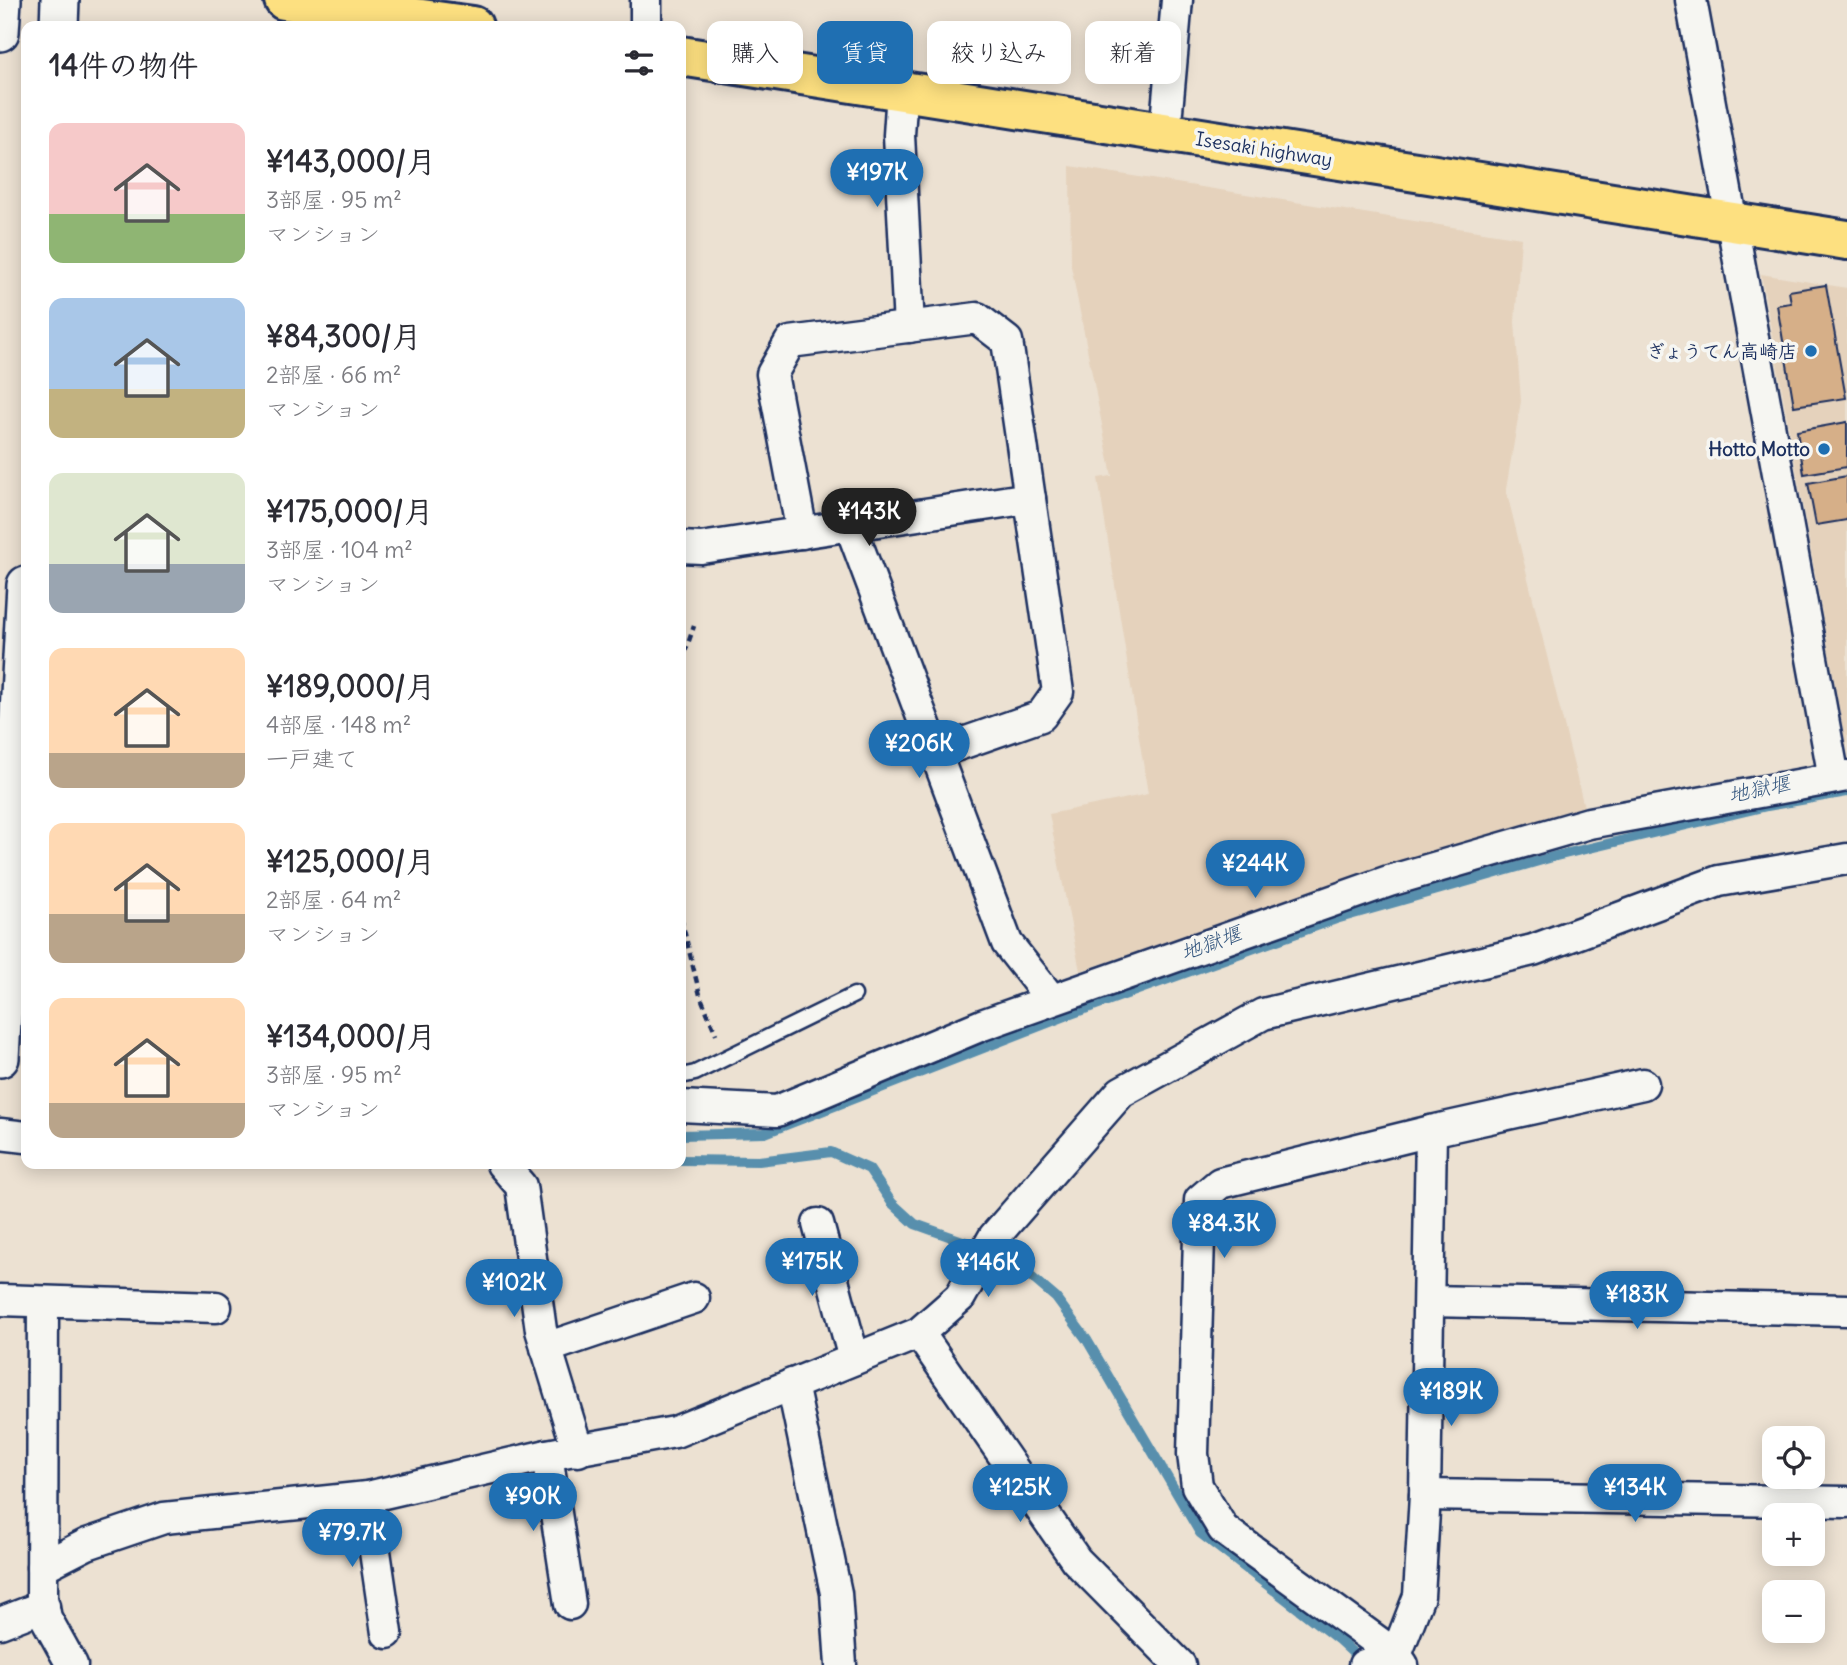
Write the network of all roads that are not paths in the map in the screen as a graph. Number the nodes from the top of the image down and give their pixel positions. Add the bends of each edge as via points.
1 (2, 0) edge
2 (60, 0) edge
3 (284, 0) edge
4 (646, 0) edge
5 (1177, 0) edge
6 (1691, 0) edge
7 (58, 21) edge
8 (437, 21) edge
9 (646, 21) edge
10 (0, 32) edge
11 (686, 57) edge
12 (902, 91) junction
13 (1165, 133) junction
14 (1731, 222) junction
15 (1847, 240) edge
16 (909, 327) junction
17 (1030, 498) junction
18 (849, 526) junction
19 (802, 533) junction
20 (686, 547) edge
21 (935, 752) junction
22 (21, 764) edge
23 (1840, 777) edge
24 (1847, 859) edge
25 (17, 907) edge
26 (854, 995) dead end
27 (1051, 999) junction
28 (0, 1058) edge
29 (686, 1075) edge
30 (1643, 1084) dead end
31 (686, 1106) edge
32 (1431, 1131) junction
33 (0, 1133) edge
34 (21, 1136) edge
35 (506, 1169) edge
36 (818, 1224) dead end
37 (694, 1298) dead end
38 (0, 1300) edge
39 (1429, 1301) junction
40 (43, 1302) junction
41 (216, 1307) dead end
42 (1847, 1310) edge
43 (919, 1333) junction
44 (546, 1348) junction
45 (854, 1359) junction
46 (792, 1384) junction
47 (578, 1451) junction
48 (547, 1455) junction
49 (1425, 1495) junction
50 (368, 1497) junction
51 (1847, 1502) edge
52 (42, 1567) junction
53 (570, 1604) dead end
54 (44, 1606) junction
55 (0, 1623) edge
56 (387, 1633) dead end
57 (1399, 1660) edge
58 (72, 1665) edge
59 (841, 1665) edge
60 (1180, 1665) edge
61 (1364, 1665) edge

1 - 10 street
2 - 7 street
3 - 8 main road
4 - 9 street
5 - 13 street
6 - 14 street
11 - 12 main road, Isesaki highway
12 - 13 main road, Isesaki highway
12 - 16 street via 899,135
13 - 14 main road, Isesaki highway
14 - 15 main road, Isesaki highway
14 - 23 street
16 - 17 street via 977,318 1007,341
16 - 19 street via 790,342 772,374
17 - 18 street
17 - 21 street via 1058,692 1041,716
18 - 19 street
18 - 21 street
19 - 20 street
21 - 27 street via 1007,943
22 - 25 street
23 - 27 street via 1589,823 1389,881
24 - 43 street via 1719,881 1533,950 1263,1014 1121,1092 994,1237 960,1297
25 - 28 street
26 - 29 lane
27 - 31 street via 777,1111
30 - 32 street
32 - 39 street
32 - 57 street via 1220,1183 1200,1200 1193,1454 1198,1486 1223,1529
33 - 34 street
35 - 44 street via 521,1186
36 - 45 street
37 - 44 street
38 - 40 street
39 - 42 street
39 - 49 street
40 - 41 street
40 - 52 street
43 - 45 street
43 - 60 street via 1076,1560
44 - 47 street
45 - 46 street
46 - 47 street via 674,1432
46 - 59 street via 836,1593
47 - 48 street
48 - 50 street
48 - 53 street
49 - 51 street
49 - 57 street via 1419,1596
50 - 52 street via 164,1518 87,1544
50 - 56 street
52 - 54 street
54 - 55 street
54 - 58 street
57 - 61 street

